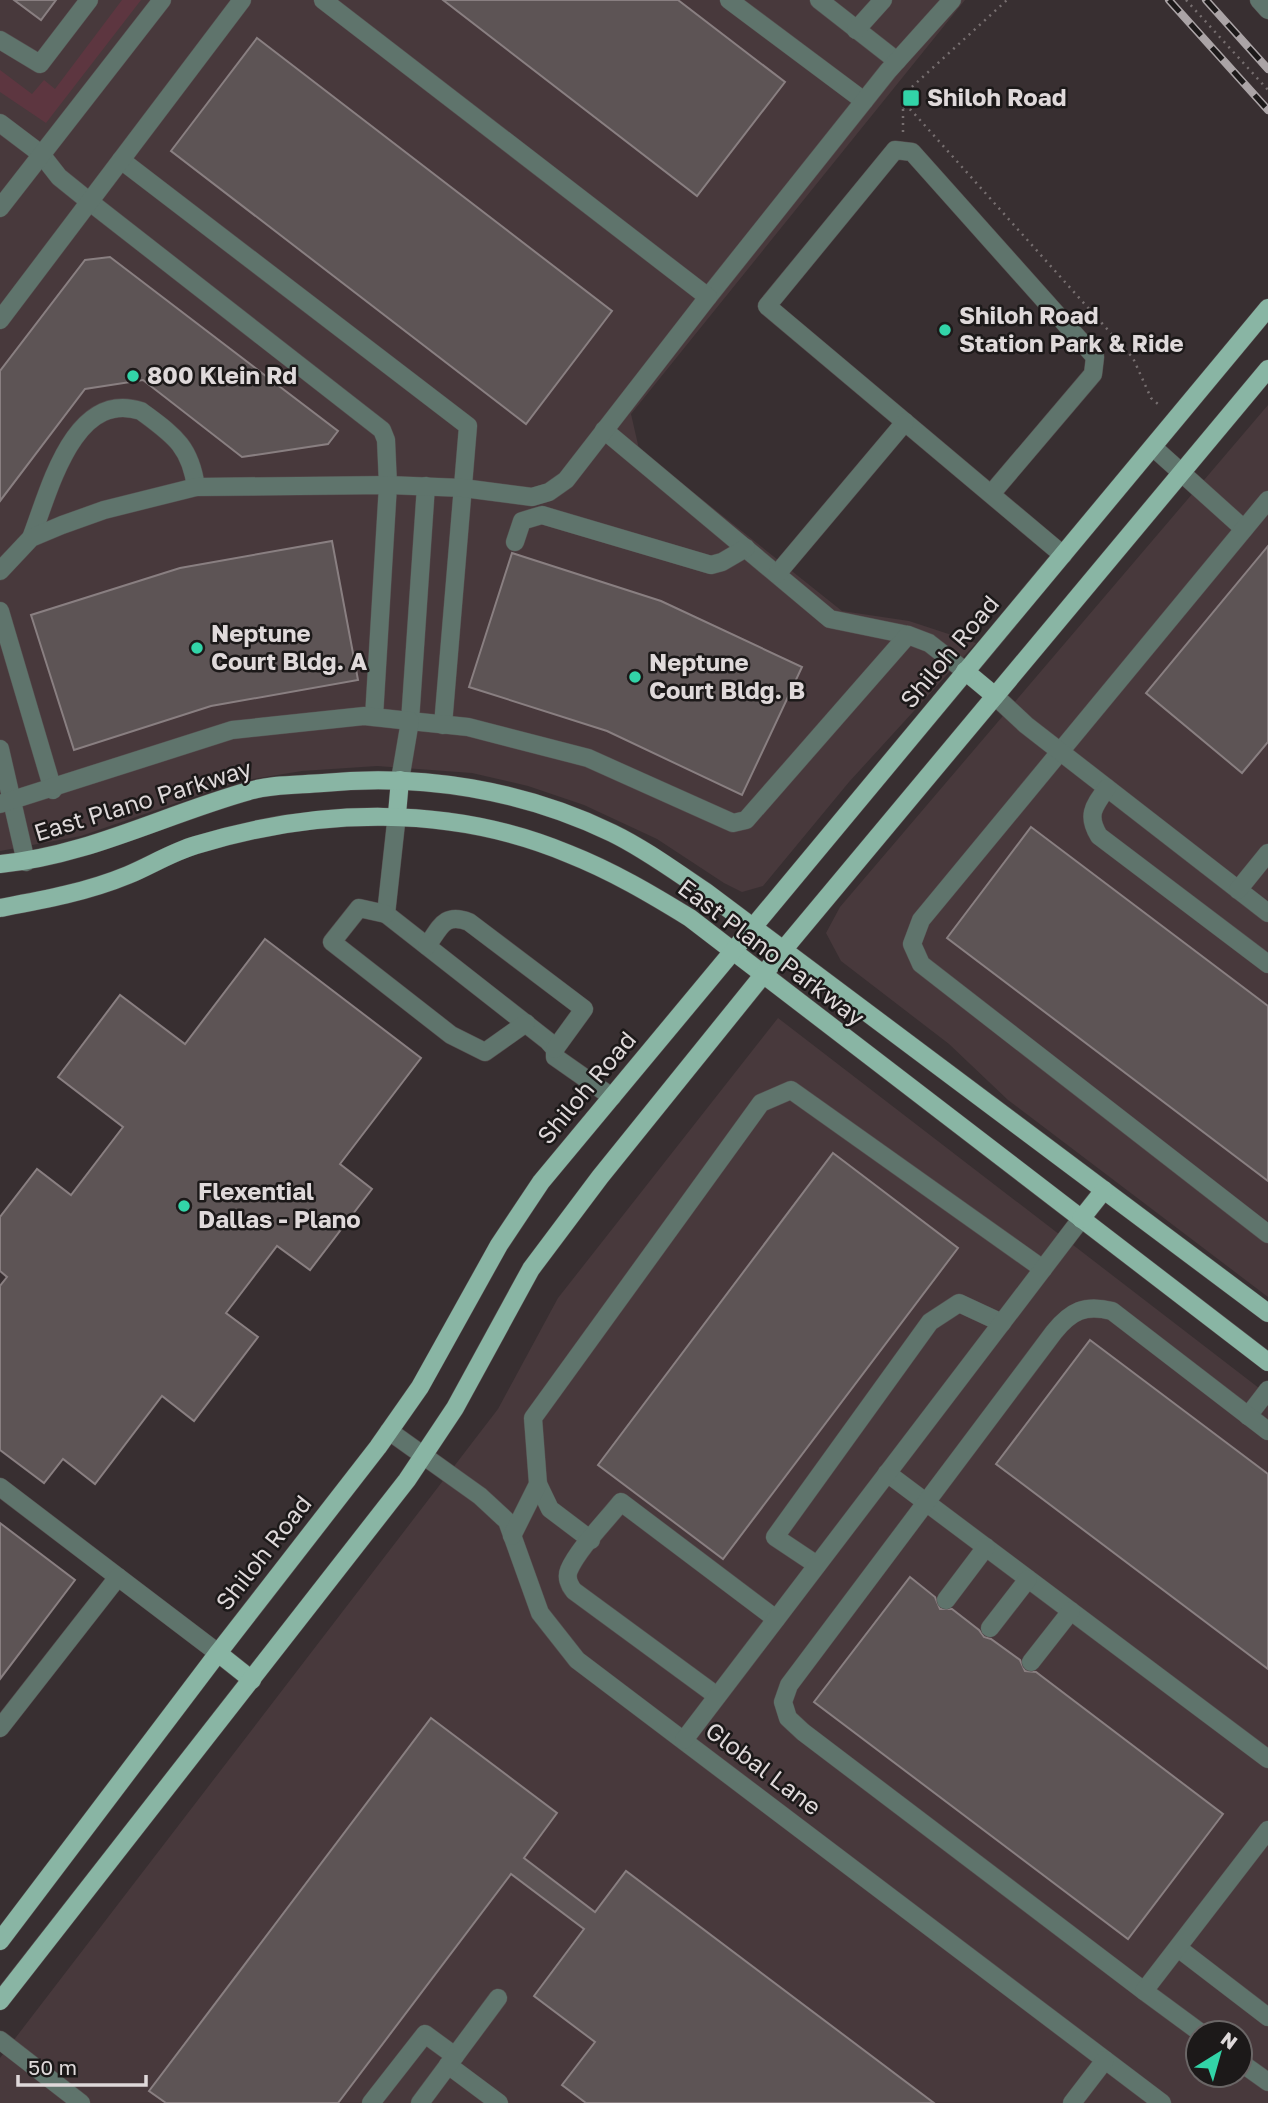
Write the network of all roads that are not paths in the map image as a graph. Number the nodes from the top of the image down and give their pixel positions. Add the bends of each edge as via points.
1 (89, 0) edge
2 (162, 0) edge
3 (242, 0) edge
4 (323, 0) edge
5 (729, 0) edge
6 (819, 0) edge
7 (883, 0) edge
8 (952, 0) edge
9 (1259, 0) edge
10 (1268, 10) edge
11 (856, 30) junction
12 (0, 40) edge
13 (897, 61) junction
14 (864, 102) junction
15 (0, 123) edge
16 (41, 154) junction
17 (121, 160) junction
18 (90, 202) junction
19 (0, 208) edge
20 (708, 297) junction
21 (1268, 308) edge
22 (0, 320) edge
23 (1268, 369) edge
24 (905, 422) junction
25 (604, 430) junction
26 (1154, 447) junction
27 (1182, 470) junction
28 (388, 485) junction
29 (426, 486) junction
30 (196, 487) junction
31 (463, 488) junction
32 (991, 494) junction
33 (1268, 500) edge
34 (1244, 529) junction
35 (32, 538) junction
36 (515, 542) dead end
37 (746, 548) junction
38 (1063, 555) junction
39 (0, 571) edge
40 (777, 574) junction
41 (0, 611) edge
42 (908, 635) junction
43 (965, 671) junction
44 (995, 696) junction
45 (374, 717) junction
46 (410, 721) junction
47 (443, 725) junction
48 (0, 749) edge
49 (1060, 751) junction
50 (400, 780) junction
51 (1107, 788) junction
52 (53, 790) junction
53 (7, 803) edge
54 (397, 814) junction
55 (1268, 853) edge
56 (26, 862) junction
57 (0, 864) edge
58 (1238, 890) junction
59 (0, 908) edge
60 (1268, 913) edge
61 (386, 914) junction
62 (755, 928) junction
63 (426, 946) junction
64 (784, 949) junction
65 (733, 952) junction
66 (1268, 964) edge
67 (763, 975) junction
68 (526, 1023) junction
69 (555, 1049) junction
70 (612, 1097) junction
71 (1104, 1190) junction
72 (1081, 1219) junction
73 (1268, 1234) edge
74 (1043, 1269) junction
75 (1268, 1313) edge
76 (1002, 1323) junction
77 (1268, 1363) edge
78 (1268, 1390) edge
79 (1248, 1416) junction
80 (389, 1431) junction
81 (1268, 1431) edge
82 (424, 1454) junction
83 (887, 1473) junction
84 (537, 1484) junction
85 (0, 1487) edge
86 (927, 1504) junction
87 (512, 1536) junction
88 (591, 1540) junction
89 (986, 1547) junction
90 (817, 1565) junction
91 (118, 1577) junction
92 (1028, 1579) junction
93 (946, 1600) dead end
94 (1071, 1611) junction
95 (776, 1619) junction
96 (990, 1628) dead end
97 (218, 1653) junction
98 (1031, 1662) dead end
99 (252, 1680) junction
100 (717, 1696) junction
101 (0, 1728) edge
102 (684, 1740) junction
103 (1268, 1759) edge
104 (1268, 1830) edge
105 (0, 1941) edge
106 (1178, 1948) junction
107 (1144, 1991) junction
108 (498, 1998) dead end
109 (0, 2001) edge
110 (1268, 2017) edge
111 (1184, 2020) edge
112 (0, 2040) edge
113 (1105, 2060) junction
114 (451, 2061) junction
115 (81, 2103) edge
116 (371, 2103) edge
117 (420, 2103) edge
118 (499, 2103) edge
119 (1072, 2103) edge
120 (1162, 2103) edge

1 - 12 street via 40,64
2 - 16 street
3 - 17 street
4 - 20 street
5 - 14 street
6 - 11 street
7 - 11 street
8 - 13 street
9 - 10 street
11 - 13 street
13 - 14 street
14 - 20 street
15 - 16 street
16 - 18 street
16 - 19 street
17 - 18 street
17 - 31 street via 468,426
18 - 22 street
18 - 28 street via 375,423 386,440
20 - 25 street
21 - 26 main road, Shiloh Road
23 - 27 main road
24 - 32 street
24 - 32 street via 767,306 895,150 912,152 1094,357 1093,374
24 - 40 street
25 - 31 street via 566,480 549,492 517,497
25 - 37 street
26 - 27 street
26 - 38 main road, Shiloh Road
27 - 34 street
27 - 44 main road
28 - 29 street
28 - 30 street
28 - 45 street
29 - 31 street
29 - 46 street
30 - 35 street via 104,510
30 - 35 street via 186,449 152,418 133,408 99,413 66,450
31 - 47 street
32 - 38 street
33 - 34 street
34 - 49 street
35 - 39 street
36 - 37 street via 523,521 542,515 710,565
37 - 40 street
38 - 43 main road, Shiloh Road
40 - 42 street via 830,619
41 - 52 street
42 - 43 street via 929,643
42 - 47 street via 746,820 733,823 588,758
43 - 44 main road
43 - 62 main road, Shiloh Road
44 - 49 street
44 - 64 main road
45 - 46 street
45 - 52 street via 232,730
46 - 47 street
46 - 50 street
48 - 53 street
49 - 51 street
49 - 73 street via 921,920 912,944 921,964
50 - 54 main road
50 - 56 main road, East Plano Parkway via 253,789 99,843
50 - 62 main road, East Plano Parkway via 482,788 587,821 640,848
51 - 58 street
51 - 66 street via 1091,809 1099,836
52 - 53 street
53 - 56 street
54 - 59 main road, East Plano Parkway via 263,828 193,845 126,876 55,898
54 - 61 street
54 - 65 main road, East Plano Parkway via 485,827 567,853 629,881 690,918
55 - 58 street
56 - 57 main road, East Plano Parkway
58 - 60 street
61 - 63 street
61 - 68 street via 359,908 332,943 452,1035 485,1052
62 - 64 main road, East Plano Parkway
62 - 65 main road, Shiloh Road
63 - 68 street
63 - 69 street via 446,920 456,917 469,922 584,1009
64 - 67 main road
64 - 71 main road, East Plano Parkway
65 - 67 main road, East Plano Parkway
65 - 70 main road, Shiloh Road
67 - 72 main road, East Plano Parkway
67 - 82 main road via 531,1269 455,1408
68 - 69 street
69 - 70 street via 555,1057
70 - 80 main road, Shiloh Road via 541,1182 499,1245 420,1387
71 - 72 main road
71 - 75 main road, East Plano Parkway
72 - 74 street
72 - 77 main road, East Plano Parkway
74 - 76 street
74 - 84 street via 791,1090 761,1102 533,1418
76 - 83 street
76 - 90 street via 958,1303 930,1322 775,1537
78 - 79 street
79 - 81 street
79 - 86 street via 1112,1311 1095,1306 1080,1309 1054,1332
80 - 82 street, Global Lane
80 - 97 main road, Shiloh Road
82 - 87 street, Global Lane via 507,1521
82 - 99 main road
83 - 86 street
83 - 90 street
84 - 87 street
84 - 88 street via 550,1509
85 - 91 street
86 - 89 street
86 - 107 street via 789,1685 783,1702 788,1718
87 - 102 street, Global Lane via 540,1613 577,1660
88 - 95 street via 621,1502
88 - 100 street via 569,1569 574,1591
89 - 92 street
89 - 93 street
90 - 95 street
91 - 97 street
91 - 101 street
92 - 94 street
92 - 96 street
94 - 98 street
94 - 103 street
95 - 100 street
97 - 99 main road
97 - 105 main road, Shiloh Road
99 - 109 main road
100 - 102 street
102 - 113 street, Global Lane
104 - 106 street
106 - 107 street
106 - 110 street
107 - 111 street
108 - 114 street
112 - 115 street
113 - 119 street
113 - 120 street, Global Lane
114 - 116 street via 425,2034
114 - 117 street
114 - 118 street

